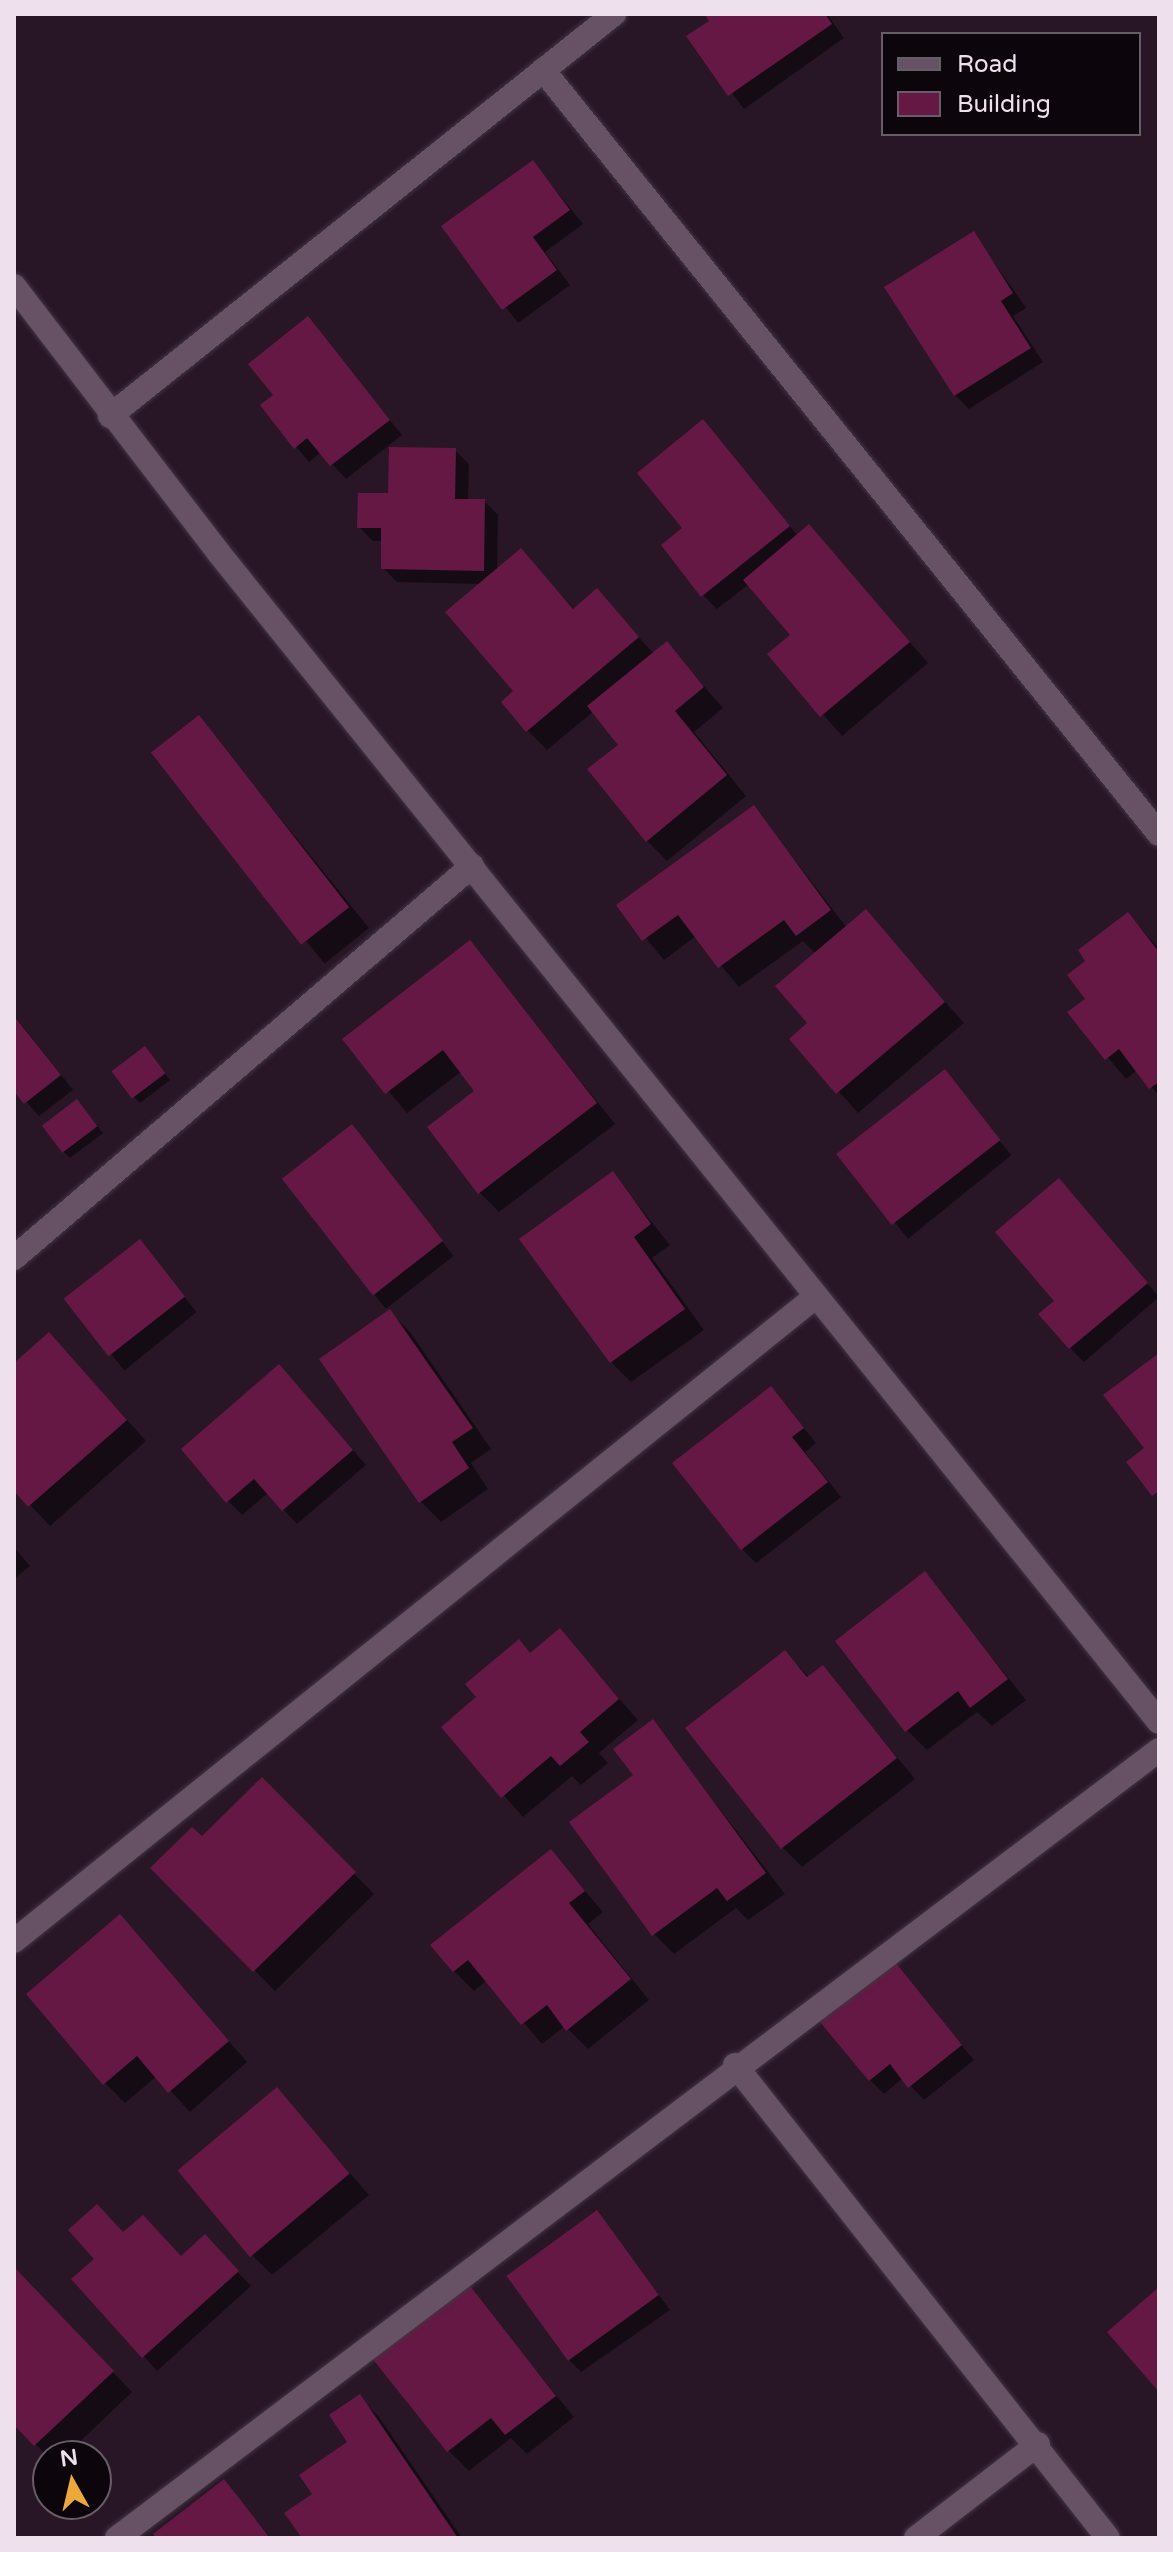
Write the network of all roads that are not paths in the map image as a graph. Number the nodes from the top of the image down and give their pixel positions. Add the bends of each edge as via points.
1 (614, 14) edge
2 (543, 70) junction
3 (14, 286) edge
4 (110, 416) junction
5 (1159, 834) edge
6 (472, 866) junction
7 (14, 1258) edge
8 (814, 1298) junction
9 (1159, 1722) edge
10 (1159, 1750) edge
11 (14, 1941) edge
12 (735, 2065) junction
13 (1038, 2444) junction
14 (117, 2538) edge
15 (916, 2538) edge
16 (1108, 2538) edge

1 - 2 street
2 - 4 street
2 - 5 street
3 - 4 street
4 - 6 street
6 - 7 street
6 - 8 street
8 - 9 street
8 - 11 street
10 - 12 street
12 - 13 street
12 - 14 street
13 - 15 street
13 - 16 street

